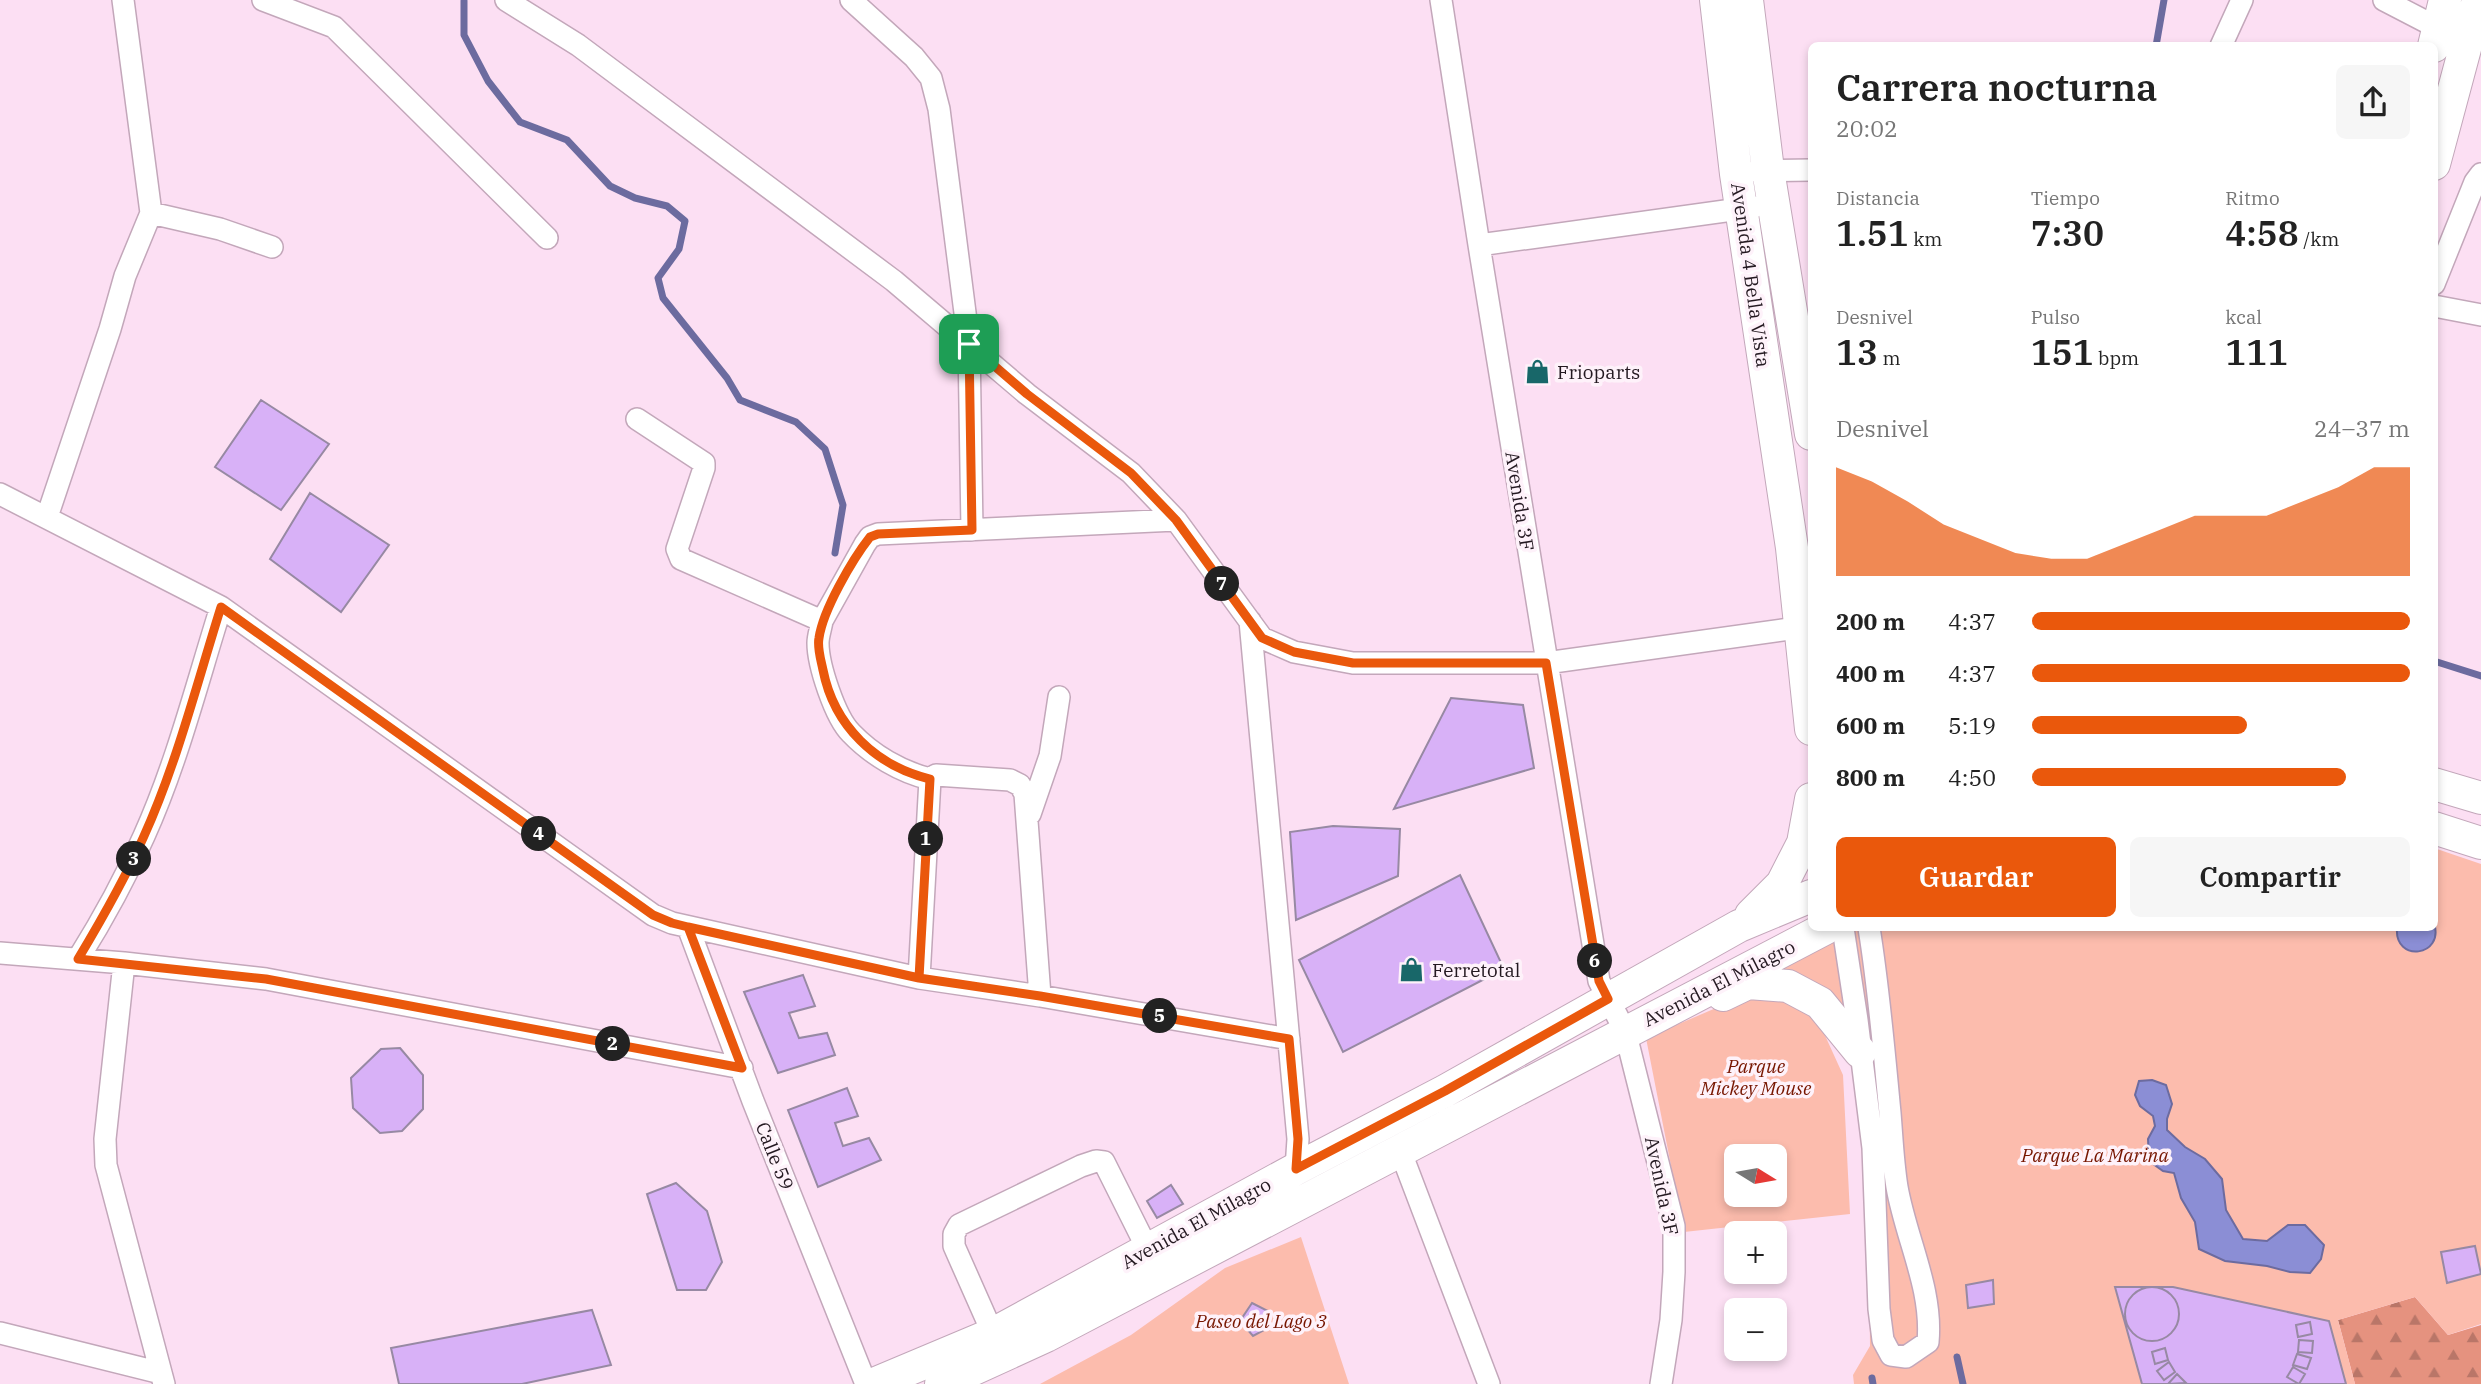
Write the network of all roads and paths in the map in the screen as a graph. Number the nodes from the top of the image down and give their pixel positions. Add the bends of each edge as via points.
1 (123, 0) edge
2 (264, 0) edge
3 (506, 0) edge
4 (851, 0) edge
5 (1441, 0) edge
6 (1716, 0) edge
7 (1747, 0) edge
8 (2242, 0) edge
9 (2384, 0) edge
10 (2477, 0) edge
11 (2439, 24) edge
12 (2223, 42) edge
13 (2474, 47) edge
14 (2438, 152) edge
15 (1768, 170) junction
16 (1808, 170) edge
17 (1736, 174) junction
18 (2481, 174) edge
19 (1774, 205) junction
20 (1741, 208) junction
21 (150, 213) junction
22 (547, 237) dead end
23 (1479, 245) junction
24 (272, 247) dead end
25 (2438, 274) edge
26 (2438, 307) edge
27 (2481, 315) edge
28 (969, 344) junction
29 (1808, 415) edge
30 (637, 419) dead end
31 (0, 494) edge
32 (47, 517) junction
33 (1176, 520) junction
34 (972, 530) junction
35 (1802, 558) edge
36 (221, 607) junction
37 (822, 621) junction
38 (1250, 621) junction
39 (1806, 626) edge
40 (1546, 663) junction
41 (1808, 667) edge
42 (1059, 697) dead end
43 (930, 779) junction
44 (2438, 785) edge
45 (2481, 798) edge
46 (1808, 816) edge
47 (1028, 823) junction
48 (2438, 829) edge
49 (2481, 843) edge
50 (1808, 897) edge
51 (1739, 926) junction
52 (688, 927) junction
53 (1820, 931) edge
54 (1843, 931) edge
55 (1869, 931) edge
56 (0, 953) edge
57 (78, 959) junction
58 (124, 963) junction
59 (919, 978) junction
60 (1040, 996) junction
61 (1608, 999) junction
62 (1662, 1012) junction
63 (1626, 1031) junction
64 (1289, 1039) junction
65 (1860, 1052) junction
66 (742, 1068) junction
67 (1400, 1150) junction
68 (1296, 1169) junction
69 (1148, 1250) junction
70 (0, 1333) edge
71 (993, 1334) junction
72 (162, 1379) edge
73 (866, 1384) edge
74 (874, 1384) edge
75 (941, 1384) edge
76 (1489, 1384) edge
77 (1661, 1384) edge

1 - 21 street
2 - 22 street via 334,27
3 - 28 street via 578,45 894,281
4 - 28 street via 931,78 939,109
5 - 23 street, Avenida 3F
6 - 17 main road, Avenida 4 Bella Vista
7 - 15 main road, Avenida 4 Bella Vista
8 - 12 street
9 - 11 street
10 - 13 main road
13 - 14 main road
15 - 16 street
15 - 17 street
15 - 19 main road, Avenida 4 Bella Vista
17 - 20 main road, Avenida 4 Bella Vista
18 - 25 street
19 - 20 street
19 - 29 main road, Avenida 4 Bella Vista
20 - 23 street
20 - 35 main road, Avenida 4 Bella Vista
21 - 24 street
21 - 32 street
23 - 40 street, Avenida 3F
26 - 27 street
28 - 33 street via 1131,473
28 - 34 street
30 - 37 street via 704,463 677,549 681,559
31 - 32 street
32 - 36 street
33 - 34 street
33 - 38 street
34 - 37 street via 870,537
35 - 39 main road, Avenida 4 Bella Vista
36 - 52 street via 653,915
36 - 57 street via 145,834 116,897
37 - 43 street via 818,642 826,687 849,732 887,762
38 - 40 street via 1262,638 1294,652 1353,663
38 - 64 street
39 - 40 street
39 - 41 main road, Avenida 4 Bella Vista
40 - 61 street, Avenida 3F via 1599,981
42 - 47 street via 1050,756
43 - 47 street via 936,775 1010,780 1025,794
43 - 59 street
44 - 45 main road
46 - 51 main road via 1803,843 1782,884
47 - 60 street
48 - 49 main road
50 - 51 main road, Avenida El Milagro
51 - 61 main road, Avenida El Milagro
52 - 59 street
52 - 66 street, Calle 59
53 - 62 main road, Avenida El Milagro
54 - 65 street
55 - 65 street via 1897,1185 1925,1285 1930,1325 1928,1342 1906,1357 1891,1355 1883,1340 1878,1309 1873,1148
56 - 57 street
57 - 58 street
58 - 66 street via 266,979
58 - 72 street via 106,1165
59 - 60 street
60 - 64 street
61 - 63 street, Avenida 3F
61 - 68 main road, Avenida El Milagro
62 - 63 main road, Avenida El Milagro
62 - 65 main road via 1683,1013 1748,983 1788,986 1820,1003
63 - 67 main road, Avenida El Milagro
63 - 77 street, Avenida 3F via 1674,1226 1671,1320
64 - 68 street via 1298,1139
66 - 73 street, Calle 59
67 - 75 main road, Avenida El Milagro via 1046,1336
67 - 76 street
68 - 69 main road, Avenida El Milagro
69 - 71 main road, Avenida El Milagro
69 - 71 street via 1104,1163 1096,1161 959,1225 954,1246
70 - 72 street
71 - 74 main road, Avenida El Milagro

